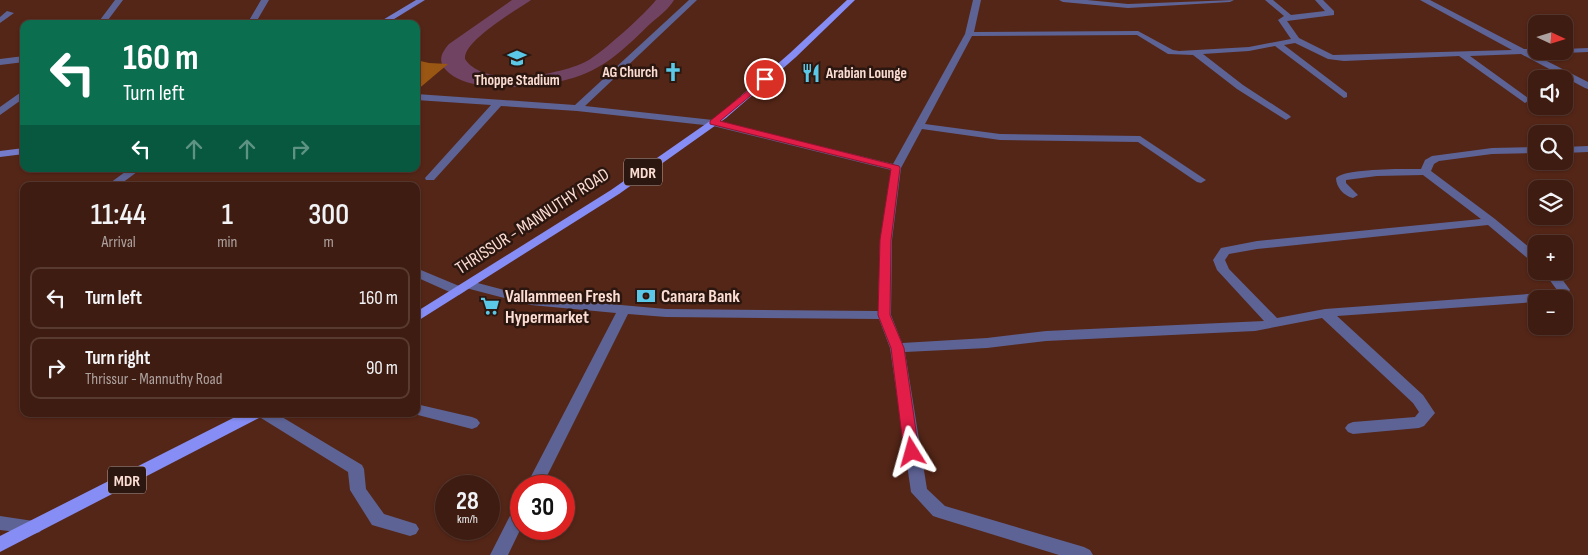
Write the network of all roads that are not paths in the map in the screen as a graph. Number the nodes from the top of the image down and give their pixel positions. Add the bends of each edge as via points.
1 (119, 0) edge
2 (265, 0) edge
3 (422, 0) edge
4 (693, 0) edge
5 (851, 0) edge
6 (977, 0) edge
7 (1063, 0) edge
8 (1230, 0) edge
9 (1269, 0) edge
10 (1319, 0) edge
11 (1424, 0) edge
12 (1157, 2) edge
13 (10, 13) dead end
14 (1289, 17) junction
15 (104, 20) edge
16 (253, 20) edge
17 (387, 20) edge
18 (0, 21) edge
19 (969, 34) junction
20 (1296, 40) junction
21 (1276, 44) junction
22 (1588, 50) edge
23 (1573, 51) edge
24 (1195, 52) junction
25 (1523, 52) junction
26 (1528, 52) edge
27 (1460, 54) junction
28 (20, 60) edge
29 (0, 62) edge
30 (1588, 86) edge
31 (1344, 95) dead end
32 (20, 96) edge
33 (420, 97) edge
34 (1526, 100) dead end
35 (498, 103) junction
36 (577, 108) junction
37 (0, 112) edge
38 (1286, 117) dead end
39 (713, 122) junction
40 (920, 126) junction
41 (1588, 149) edge
42 (1528, 150) edge
43 (1573, 150) edge
44 (20, 152) edge
45 (0, 154) edge
46 (896, 168) junction
47 (132, 172) edge
48 (1425, 172) junction
49 (430, 178) dead end
50 (1201, 180) dead end
51 (117, 182) edge
52 (1353, 195) dead end
53 (1490, 221) junction
54 (1528, 252) edge
55 (420, 273) edge
56 (1556, 280) edge
57 (465, 288) junction
58 (624, 309) junction
59 (1325, 313) junction
60 (884, 315) junction
61 (420, 316) edge
62 (1274, 324) junction
63 (897, 348) junction
64 (420, 410) edge
65 (248, 417) edge
66 (271, 417) edge
67 (472, 423) dead end
68 (1353, 428) dead end
69 (540, 475) edge
70 (0, 523) edge
71 (34, 527) junction
72 (410, 530) dead end
73 (510, 533) edge
74 (0, 544) edge
75 (499, 555) edge
76 (1084, 555) edge

1 - 15 street
2 - 16 street
3 - 17 main road
4 - 36 street
5 - 39 main road, THRISSUR - MANNUTHY ROAD / MDR via 793,55
6 - 19 street
7 - 12 street via 1119,5
8 - 12 street
9 - 14 street
10 - 14 street via 1331,13
11 - 25 street
13 - 18 street
14 - 20 street via 1282,20
19 - 24 street via 1138,33 1171,52
19 - 40 street
20 - 21 street
20 - 27 street via 1331,57
21 - 24 street
21 - 31 street
22 - 23 street
24 - 38 street
25 - 26 street
25 - 27 street
25 - 30 street
27 - 34 street
28 - 29 street
32 - 37 street
33 - 35 street
35 - 36 street
35 - 49 street
36 - 39 street
39 - 46 street
39 - 57 main road, THRISSUR - MANNUTHY ROAD / MDR via 615,192
40 - 46 street
40 - 50 street via 1000,138 1140,139
41 - 43 street
42 - 48 street via 1436,158 1429,162
44 - 45 main road
46 - 60 street via 886,240
47 - 51 street
48 - 52 street via 1341,178 1341,184
48 - 53 street
53 - 54 street
53 - 62 street via 1225,250 1219,260 1223,270
55 - 57 street
56 - 59 street via 1564,290 1559,296
57 - 58 street via 531,301
57 - 61 main road, THRISSUR - MANNUTHY ROAD / MDR
58 - 60 street
58 - 69 street
59 - 62 street
59 - 68 street via 1418,399 1426,413 1419,422
60 - 63 street
62 - 63 street via 1046,336
63 - 76 street via 919,492 939,510
64 - 67 street
65 - 71 main road, MDR
66 - 72 street via 356,469 358,490 378,520
70 - 71 street
71 - 74 main road, MDR
73 - 75 street

